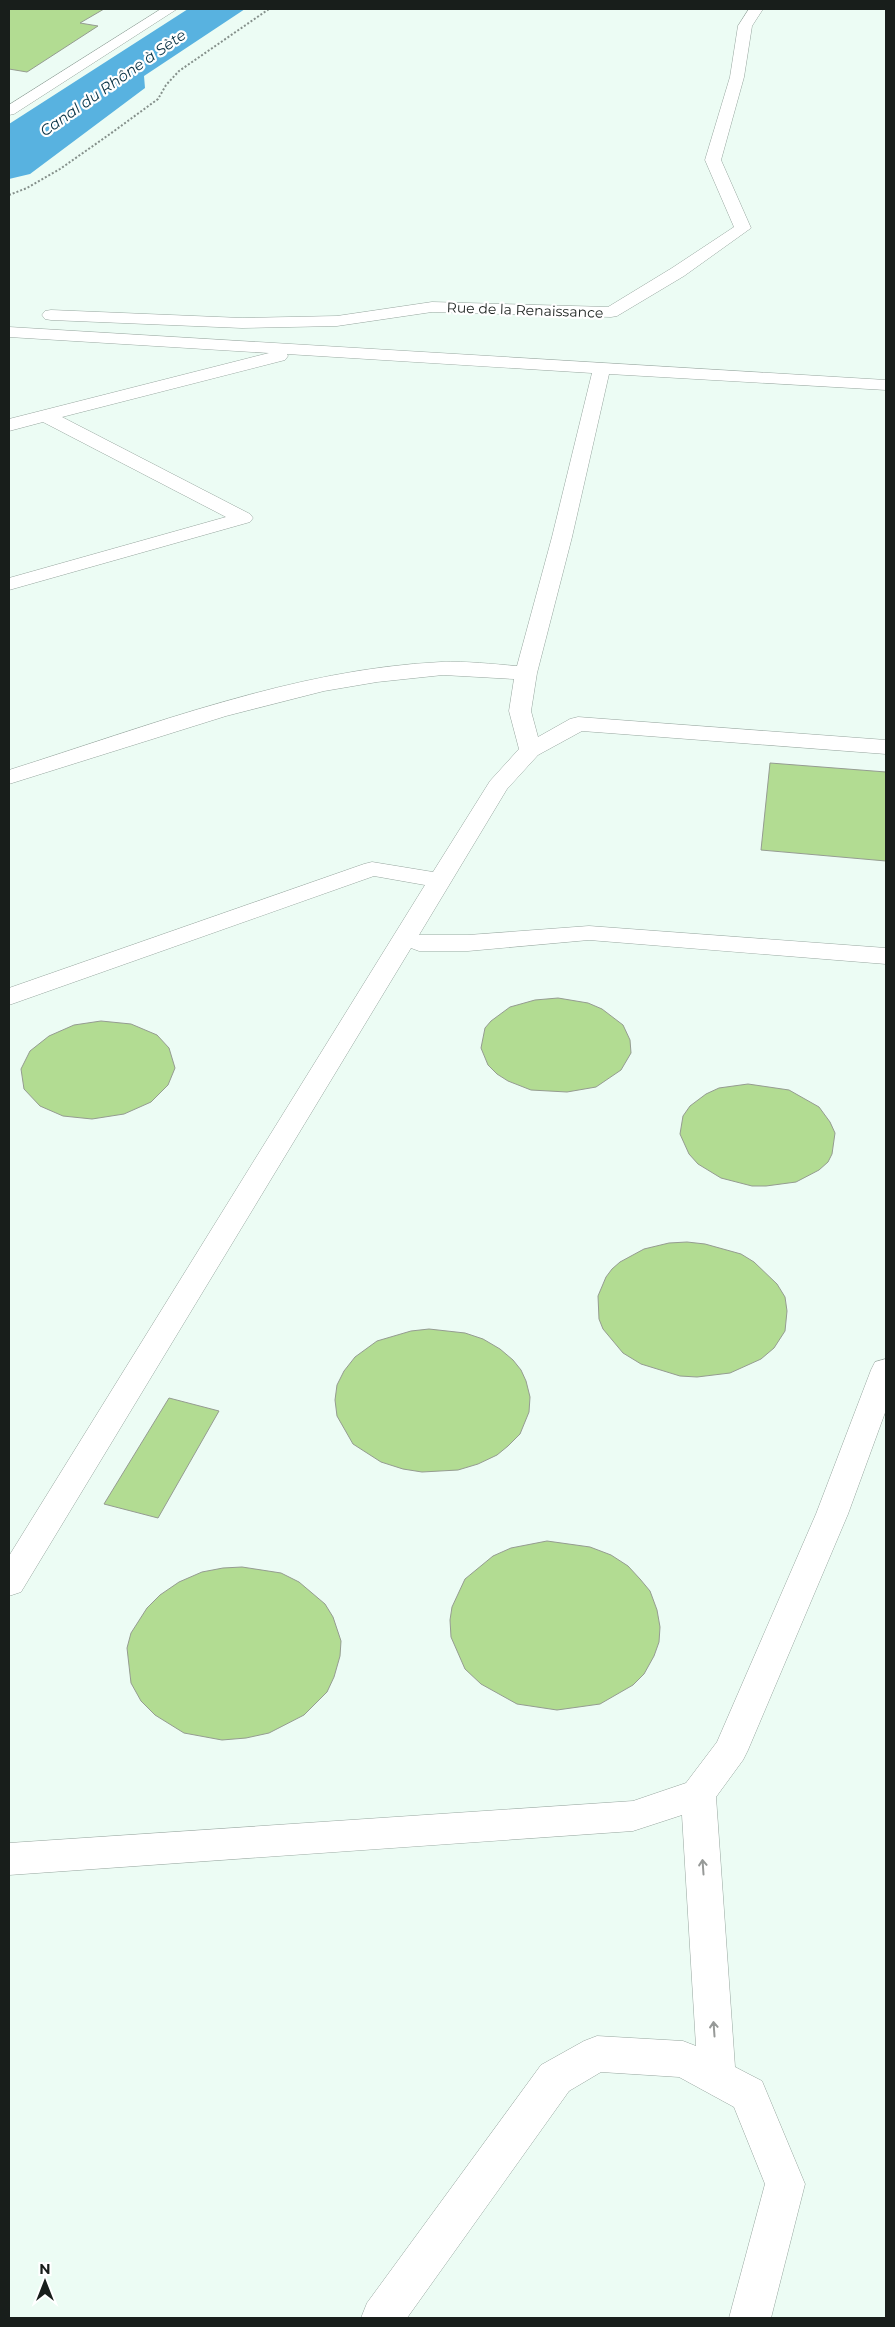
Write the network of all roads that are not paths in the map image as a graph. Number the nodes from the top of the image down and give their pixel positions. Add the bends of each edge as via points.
1 (156, 9) edge
2 (170, 9) edge
3 (756, 9) edge
4 (11, 105) edge
5 (51, 315) dead end
6 (9, 332) edge
7 (304, 349) junction
8 (602, 367) junction
9 (886, 385) edge
10 (45, 416) junction
11 (9, 424) edge
12 (9, 584) edge
13 (526, 673) junction
14 (886, 748) edge
15 (530, 750) junction
16 (9, 777) edge
17 (441, 880) junction
18 (406, 940) junction
19 (886, 956) edge
20 (9, 997) edge
21 (886, 1370) edge
22 (9, 1583) edge
23 (698, 1794) junction
24 (9, 1859) edge
25 (717, 2078) junction
26 (382, 2318) edge
27 (750, 2318) edge

1 - 4 street
2 - 4 street
3 - 5 street, Rue de la Renaissance via 744,26 737,77 713,160 743,228 611,312 432,307 337,321 242,324
6 - 7 street
7 - 8 street
7 - 10 street
8 - 9 street
8 - 13 street
10 - 11 street
10 - 12 street via 243,518
13 - 15 street via 520,711
13 - 16 street via 433,668 327,682
14 - 15 street via 578,724
15 - 17 street via 498,786
17 - 18 street
17 - 20 street via 372,869
18 - 19 street via 468,943 589,933
18 - 22 street
21 - 23 street via 832,1514 731,1750
23 - 24 street via 633,1816
25 -> 23 street
25 - 26 street via 683,2059 597,2054 555,2078
25 - 27 street via 748,2094 785,2184

